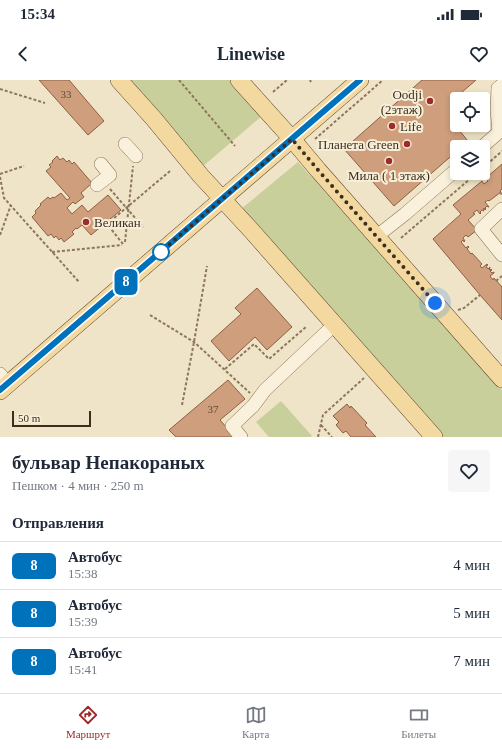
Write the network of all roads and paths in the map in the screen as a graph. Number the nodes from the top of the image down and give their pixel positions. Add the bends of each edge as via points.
1 (119, 80) edge
2 (179, 80) edge
3 (239, 80) edge
4 (287, 80) edge
5 (360, 80) edge
6 (383, 80) edge
7 (502, 85) edge
8 (0, 90) edge
9 (272, 92) dead end
10 (45, 102) dead end
11 (292, 139) junction
12 (315, 139) dead end
13 (490, 140) edge
14 (125, 144) dead end
15 (235, 146) dead end
16 (502, 151) edge
17 (136, 156) joint
18 (490, 162) edge
19 (101, 164) dead end
20 (24, 166) dead end
21 (170, 171) dead end
22 (0, 174) edge
23 (450, 175) edge
24 (0, 177) edge
25 (469, 180) edge
26 (100, 183) joint
27 (221, 199) junction
28 (11, 205) junction
29 (128, 207) junction
30 (502, 209) edge
31 (143, 227) dead end
32 (0, 235) edge
33 (377, 236) junction
34 (401, 238) dead end
35 (123, 244) junction
36 (52, 252) junction
37 (502, 255) edge
38 (207, 266) dead end
39 (502, 276) edge
40 (496, 281) dead end
41 (79, 282) dead end
42 (480, 295) dead end
43 (445, 314) junction
44 (150, 315) dead end
45 (334, 325) junction
46 (307, 326) dead end
47 (194, 342) junction
48 (225, 370) junction
49 (374, 370) junction
50 (502, 380) edge
51 (3, 383) edge
52 (257, 400) junction
53 (182, 405) dead end
54 (321, 425) junction
55 (241, 437) edge
56 (318, 437) edge
57 (332, 437) edge
58 (434, 437) edge

1 - 27 main road
2 - 15 path
3 - 11 main road
4 - 9 path
5 - 11 main road
6 - 12 path
7 - 13 lane via 498,88 499,132
8 - 10 path
11 - 27 main road
11 - 33 main road
14 - 17 lane
16 - 18 path
17 - 29 path via 132,168
19 - 26 lane via 110,175
20 - 22 path
21 - 29 path
23 - 33 lane
24 - 28 path via 4,198
25 - 34 path
26 - 29 path
27 - 45 main road
27 - 51 main road
28 - 32 path
28 - 36 path
29 - 31 path
29 - 35 path
29 - 35 path via 107,224
30 - 37 lane via 482,229
33 - 43 main road
35 - 36 path
36 - 41 path
38 - 47 path
39 - 40 path
42 - 43 path via 464,308
43 - 50 main road
44 - 47 path
45 - 49 main road
45 - 52 lane via 264,390
46 - 48 path via 269,359 254,344
47 - 48 path
47 - 53 path
48 - 52 path
49 - 54 path via 323,415
49 - 58 main road
52 - 55 lane via 232,426
54 - 56 path
54 - 57 path

